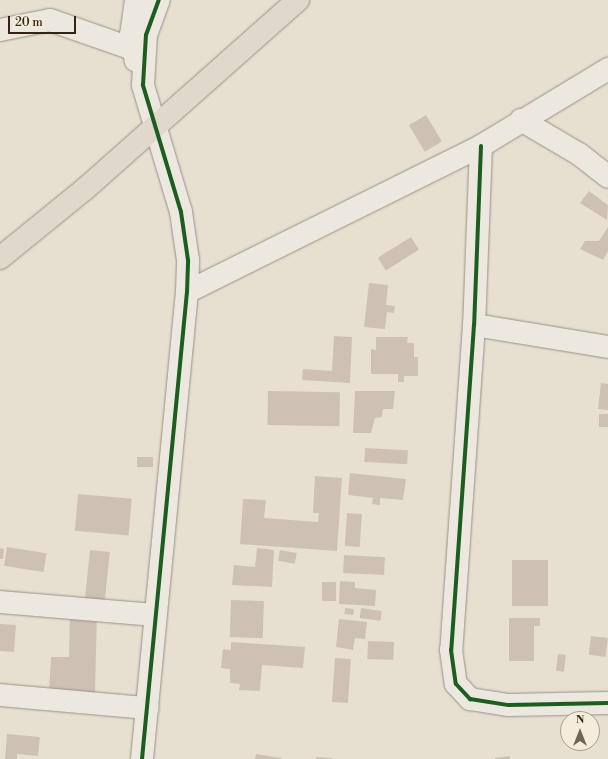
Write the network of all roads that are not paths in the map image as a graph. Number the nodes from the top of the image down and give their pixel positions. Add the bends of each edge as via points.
1 (136, 0) edge
2 (160, 0) edge
3 (298, 0) edge
4 (0, 30) edge
5 (133, 50) junction
6 (608, 69) edge
7 (143, 85) junction
8 (521, 120) junction
9 (155, 126) junction
10 (481, 146) junction
11 (608, 177) edge
12 (0, 258) edge
13 (188, 292) junction
14 (474, 325) junction
15 (608, 347) edge
16 (0, 602) edge
17 (155, 615) junction
18 (0, 695) edge
19 (608, 703) edge
20 (147, 708) junction
21 (142, 759) edge

1 - 5 street via 131,14
2 - 7 street via 146,35
3 - 9 highway
4 - 5 street via 50,20
5 - 7 street
6 - 8 street
7 - 9 street
8 - 10 street
8 - 11 street via 579,154
9 - 12 highway via 86,190
9 - 13 street via 181,212 188,260
10 - 13 street
10 - 14 street
13 - 17 street
14 - 15 street
14 - 19 street via 451,650 456,684 470,699 509,705
16 - 17 street
17 - 20 street
18 - 20 street
20 - 21 street

